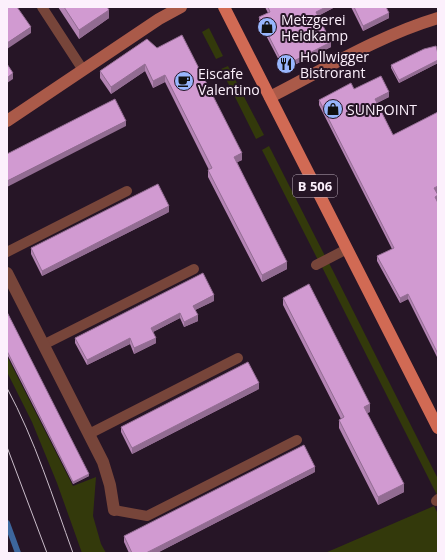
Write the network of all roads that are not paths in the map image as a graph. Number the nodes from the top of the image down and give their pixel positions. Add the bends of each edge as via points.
1 (42, 7) edge
2 (181, 7) edge
3 (224, 7) edge
4 (438, 18) edge
5 (82, 70) junction
6 (270, 97) junction
7 (7, 121) edge
8 (127, 191) dead end
9 (348, 249) junction
10 (7, 252) edge
11 (316, 265) dead end
12 (194, 269) dead end
13 (7, 273) edge
14 (44, 345) junction
15 (238, 358) dead end
16 (438, 428) edge
17 (89, 434) junction
18 (297, 440) dead end
19 (114, 510) joint

1 - 5 lane
2 - 5 street via 159,18
3 - 6 main road, B 506
4 - 6 street via 383,38
5 - 7 street
6 - 9 main road, B 506
8 - 10 lane
9 - 11 lane
9 - 16 main road, B 506
12 - 14 lane
13 - 14 street
14 - 17 street
15 - 17 lane
17 - 19 street via 103,462
18 - 19 lane via 147,516

